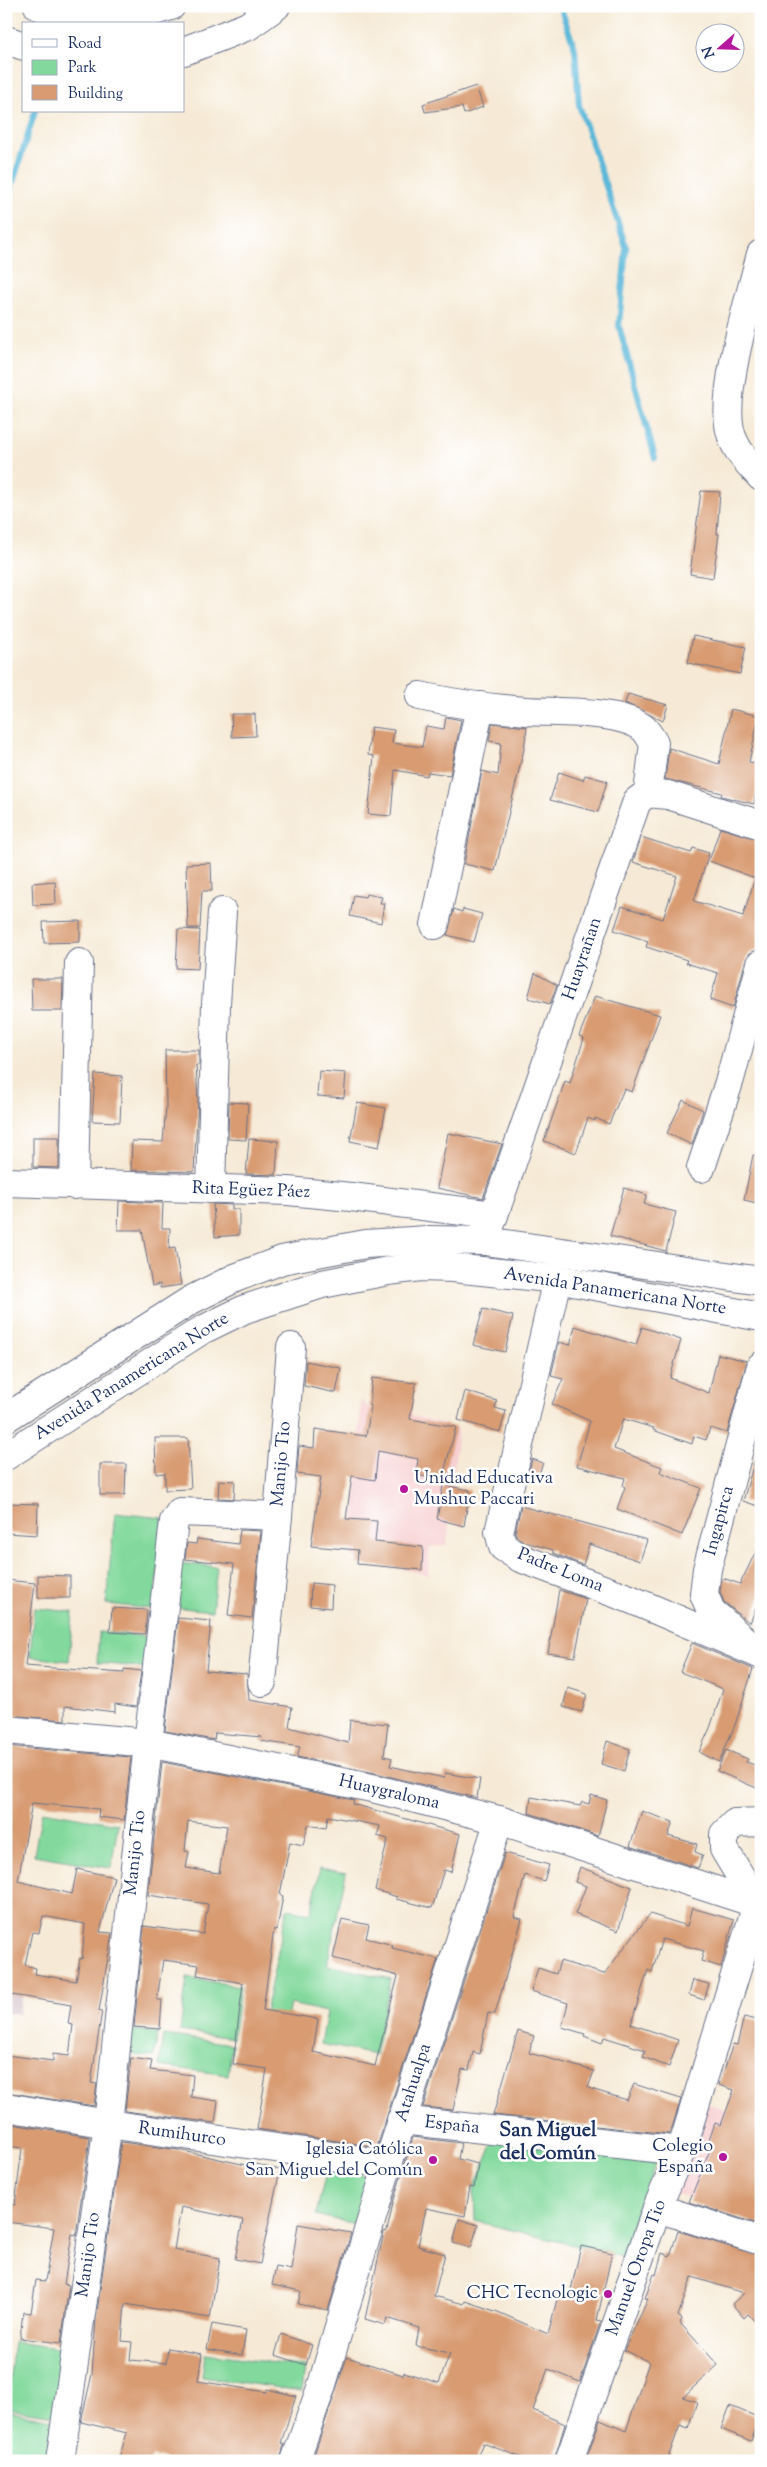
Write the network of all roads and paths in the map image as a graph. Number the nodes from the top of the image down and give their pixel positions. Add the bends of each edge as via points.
1 (38, 6) edge
2 (171, 6) edge
3 (276, 6) edge
4 (6, 40) edge
5 (22, 45) edge
6 (185, 50) edge
7 (761, 254) edge
8 (761, 477) edge
9 (420, 696) dead end
10 (480, 706) junction
11 (648, 793) junction
12 (761, 825) edge
13 (222, 912) dead end
14 (435, 925) dead end
15 (79, 964) dead end
16 (761, 964) edge
17 (701, 1168) dead end
18 (6, 1182) edge
19 (74, 1186) junction
20 (210, 1189) junction
21 (494, 1215) junction
22 (485, 1242) junction
23 (557, 1279) junction
24 (761, 1281) edge
25 (761, 1317) edge
26 (291, 1347) dead end
27 (761, 1366) edge
28 (6, 1418) edge
29 (6, 1456) edge
30 (278, 1516) junction
31 (761, 1655) edge
32 (262, 1682) dead end
33 (6, 1730) edge
34 (148, 1743) junction
35 (499, 1820) junction
36 (761, 1822) edge
37 (759, 1905) edge
38 (6, 2107) edge
39 (402, 2120) junction
40 (108, 2124) junction
41 (681, 2151) junction
42 (388, 2164) junction
43 (657, 2208) junction
44 (761, 2241) edge
45 (60, 2461) edge
46 (295, 2461) edge
47 (569, 2461) edge

1 - 2 main road via 95,17 124,18
3 - 6 main road via 248,26
4 - 5 main road
7 - 8 main road via 729,394 730,429 738,450
9 - 10 main road
10 - 11 main road via 589,712 643,728 654,743
10 - 14 main road
11 - 12 main road via 668,795
11 - 21 main road, Huayrañan via 637,801
13 - 20 main road
15 - 19 main road
16 - 17 main road via 730,1079
18 - 19 main road, Rita Egüez Páez
19 - 20 main road, Rita Egüez Páez
20 - 21 main road, Rita Egüez Páez via 351,1197
21 - 22 main road, Huayrañan
22 - 24 main road, Avenida Panamericana Norte
22 - 28 main road, Avenida Panamericana Norte via 427,1240 366,1244 282,1260 191,1300
23 - 25 main road, Avenida Panamericana Norte
23 - 29 main road, Avenida Panamericana Norte via 422,1267 322,1284 245,1309 202,1330
23 - 31 main road, Padre Loma via 499,1532 503,1547 520,1558 630,1599
26 - 30 main road, Manijo Tio
27 - 31 main road, Ingapirca via 707,1569 704,1594 711,1611
30 - 32 main road
30 - 34 main road, Manijo Tio via 180,1512 176,1515
33 - 34 main road, Huaygraloma
34 - 35 main road, Huaygraloma via 372,1788
34 - 40 main road, Manijo Tio
35 - 37 main road, Huaygraloma
35 - 39 main road, Atahualpa
36 - 37 main road via 735,1823 724,1834 724,1849
37 - 41 main road, Manuel Oropa Tio
38 - 40 main road, Rumihurco
39 - 41 main road, España
39 - 42 main road, Atahualpa
40 - 42 main road, Rumihurco
40 - 45 main road, Manijo Tio
41 - 43 main road, Manuel Oropa Tio
42 - 46 main road, Atahualpa via 321,2388
43 - 44 main road
43 - 47 main road, Manuel Oropa Tio

